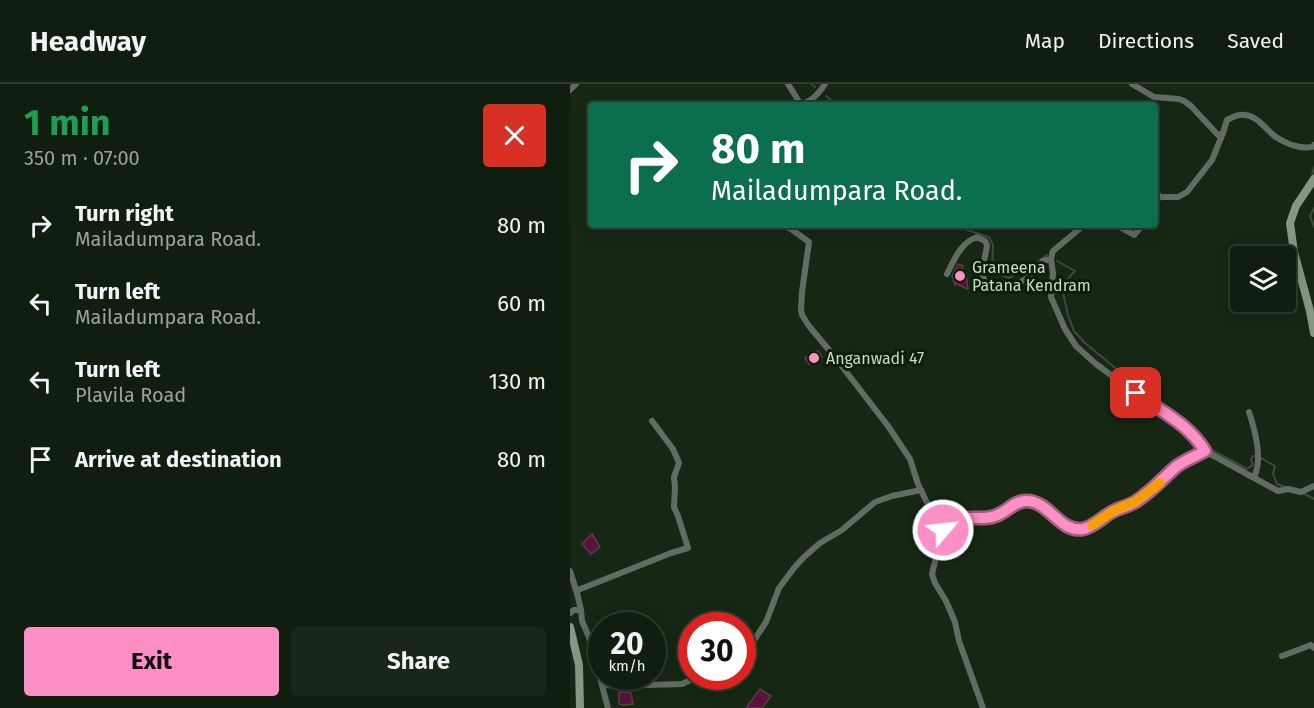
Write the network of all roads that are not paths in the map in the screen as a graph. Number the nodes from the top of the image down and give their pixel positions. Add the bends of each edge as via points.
1 (576, 84) edge
2 (788, 84) edge
3 (825, 84) edge
4 (1132, 84) edge
5 (570, 90) edge
6 (798, 102) edge
7 (807, 102) edge
8 (1223, 133) junction
9 (1314, 145) edge
10 (1313, 180) edge
11 (1159, 198) edge
12 (790, 228) edge
13 (1080, 228) edge
14 (1121, 228) edge
15 (1140, 228) edge
16 (1051, 259) junction
17 (947, 274) dead end
18 (1314, 333) edge
19 (1249, 412) dead end
20 (652, 422) dead end
21 (1205, 451) junction
22 (1254, 477) junction
23 (1314, 486) edge
24 (921, 490) junction
25 (945, 520) junction
26 (570, 571) edge
27 (577, 593) junction
28 (581, 610) junction
29 (570, 613) edge
30 (570, 627) edge
31 (588, 635) edge
32 (756, 637) edge
33 (1314, 648) edge
34 (1282, 656) dead end
35 (604, 690) edge
36 (580, 708) edge
37 (608, 708) edge
38 (983, 708) edge

1 - 5 street
2 - 6 street
3 - 7 street
4 - 8 street via 1154,98 1184,101 1213,132
8 - 9 street via 1227,120 1249,116 1287,143 1301,148
8 - 11 street via 1212,160 1187,192 1178,197
10 - 18 main road via 1290,223
12 - 24 street via 809,242 802,315 895,435 910,459
13 - 16 street via 1053,251
14 - 15 street via 1134,235
16 - 17 street via 1019,283 992,289 982,274 987,245 976,237 965,243
16 - 21 street via 1051,297 1076,346 1153,406 1179,421
19 - 22 street via 1256,432 1258,470
20 - 27 street via 679,463 674,477 674,507 688,548
21 - 22 street
21 - 25 street via 1180,464 1136,501 1084,529 1065,525 1044,508 1026,501 991,518
22 - 23 street via 1278,491 1301,492
24 - 25 street via 933,515
24 - 32 street via 875,502 804,557 779,588
25 - 38 street via 932,574 955,622
26 - 27 street
27 - 28 street
28 - 29 street
28 - 31 street
30 - 36 main road via 579,665
33 - 34 street via 1311,645
35 - 37 street

